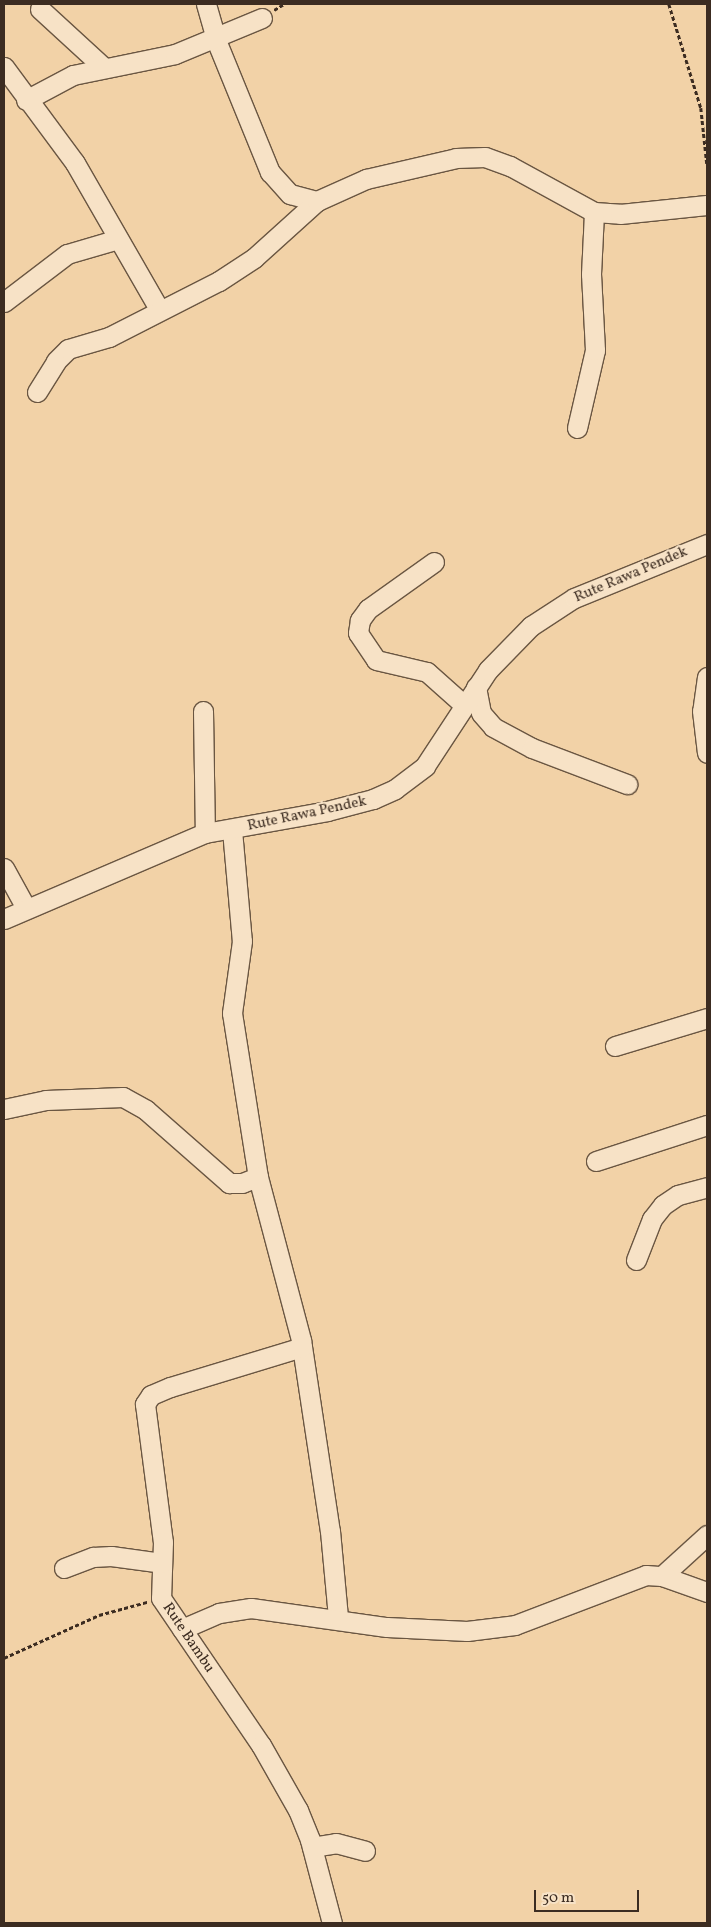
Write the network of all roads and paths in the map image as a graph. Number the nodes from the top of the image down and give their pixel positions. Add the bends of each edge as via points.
1 (206, 4) edge
2 (669, 4) edge
3 (40, 9) dead end
4 (262, 18) dead end
5 (216, 40) junction
6 (4, 66) edge
7 (102, 66) junction
8 (26, 100) junction
9 (707, 164) edge
10 (317, 201) junction
11 (707, 205) edge
12 (594, 212) junction
13 (118, 239) junction
14 (4, 302) edge
15 (159, 309) junction
16 (37, 392) dead end
17 (577, 428) dead end
18 (707, 544) edge
19 (434, 562) dead end
20 (707, 677) edge
21 (476, 687) junction
22 (464, 705) junction
23 (203, 711) dead end
24 (707, 753) edge
25 (627, 784) dead end
26 (232, 830) junction
27 (205, 833) junction
28 (4, 868) edge
29 (26, 908) junction
30 (4, 919) edge
31 (707, 1018) edge
32 (615, 1046) dead end
33 (4, 1109) edge
34 (707, 1125) edge
35 (596, 1161) dead end
36 (258, 1177) junction
37 (707, 1187) edge
38 (636, 1260) dead end
39 (302, 1343) junction
40 (707, 1535) edge
41 (162, 1563) junction
42 (64, 1568) dead end
43 (662, 1576) junction
44 (707, 1592) edge
45 (161, 1598) junction
46 (338, 1618) junction
47 (182, 1629) junction
48 (4, 1658) edge
49 (312, 1847) junction
50 (365, 1851) dead end
51 (332, 1923) edge

1 - 5 street
2 - 9 path via 701,108
3 - 7 street
4 - 5 street
5 - 7 street via 164,57
5 - 10 street via 270,172 290,194
6 - 8 street
7 - 8 street via 65,78
8 - 13 street via 75,163
10 - 12 street via 366,179 472,156 499,161
10 - 15 street via 239,270
11 - 12 street via 620,214
12 - 17 street via 591,274 595,350
13 - 14 street via 67,254
13 - 15 street
15 - 16 street via 109,337 68,350 56,361
18 - 21 street, Rute Rawa Pendek via 597,587 549,612 513,642
19 - 22 street via 368,609 360,620 358,633 376,660 427,672
20 - 24 street via 702,730
21 - 22 street, Rute Rawa Pendek
21 - 25 street via 481,713 493,727 532,748
22 - 26 street, Rute Rawa Pendek via 432,758 409,781 395,789 373,799 327,811
23 - 27 street
26 - 27 street, Rute Rawa Pendek
26 - 36 street via 242,941 232,1013
27 - 29 street, Rute Rawa Pendek
28 - 29 street
29 - 30 street, Rute Rawa Pendek
31 - 32 street
33 - 36 street via 46,1100 123,1097 146,1110 229,1183 242,1183
34 - 35 street
36 - 39 street
37 - 38 street via 678,1195 663,1205 652,1219
39 - 41 street, Rute Bambu via 148,1398 145,1404 163,1542
39 - 46 street via 330,1531
40 - 43 street
41 - 42 street via 111,1556 93,1557
41 - 45 street, Rute Bambu
43 - 44 street
43 - 46 street via 632,1579 514,1625 489,1629 430,1630
45 - 47 street, Rute Bambu
45 - 48 path via 99,1615
46 - 47 street via 250,1608 219,1613
47 - 49 street, Rute Bambu via 262,1745 298,1810
49 - 50 street via 336,1843
49 - 51 street, Rute Bambu

